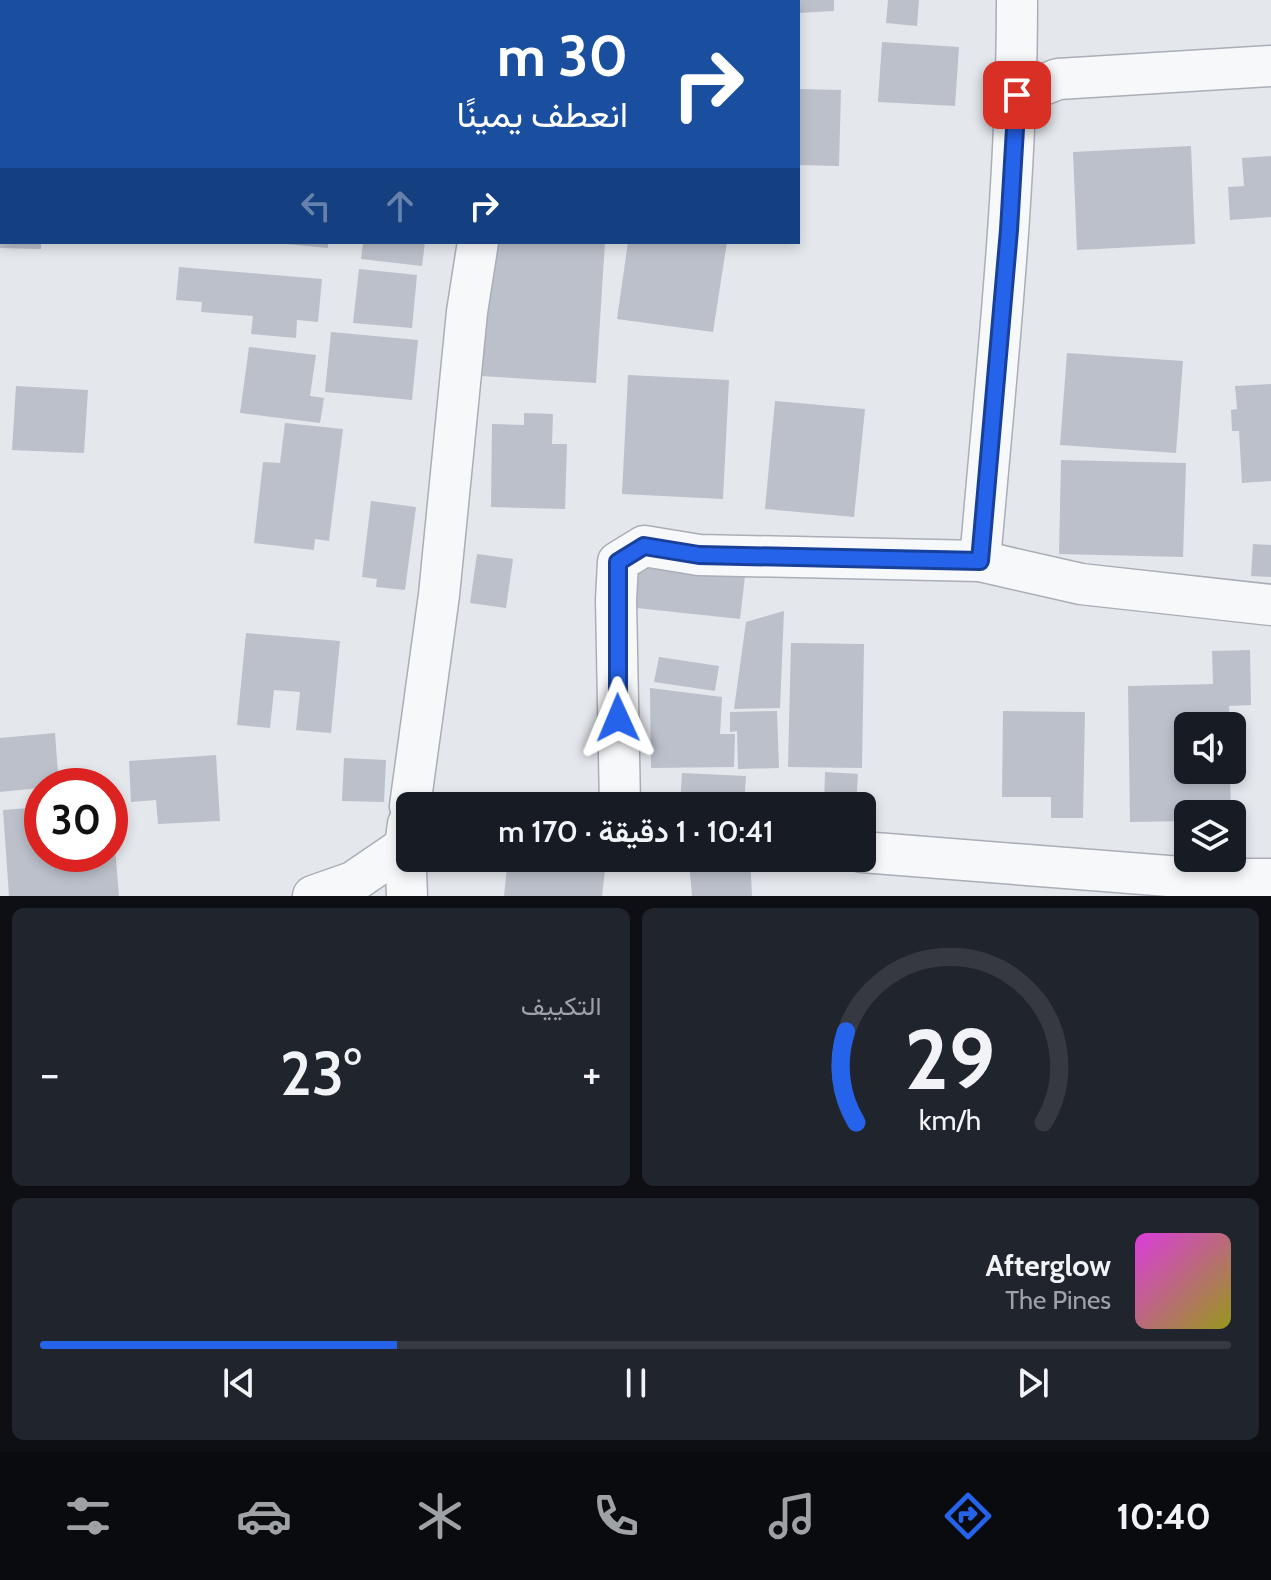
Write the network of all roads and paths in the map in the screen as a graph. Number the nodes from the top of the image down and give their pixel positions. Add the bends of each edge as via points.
1 (1017, 0) edge
2 (1271, 66) edge
3 (1017, 95) junction
4 (478, 244) edge
5 (980, 561) junction
6 (1271, 605) edge
7 (412, 792) edge
8 (620, 792) edge
9 (396, 852) edge
10 (876, 853) edge
11 (407, 872) edge
12 (1271, 879) edge
13 (313, 896) edge
14 (407, 896) edge

1 - 3 street
2 - 3 street via 1058,79
3 - 5 street
4 - 7 street
5 - 6 street via 1081,584
5 - 8 street via 699,555 644,546 618,562
9 - 13 street via 353,882
10 - 12 street via 1206,879
11 - 14 street

